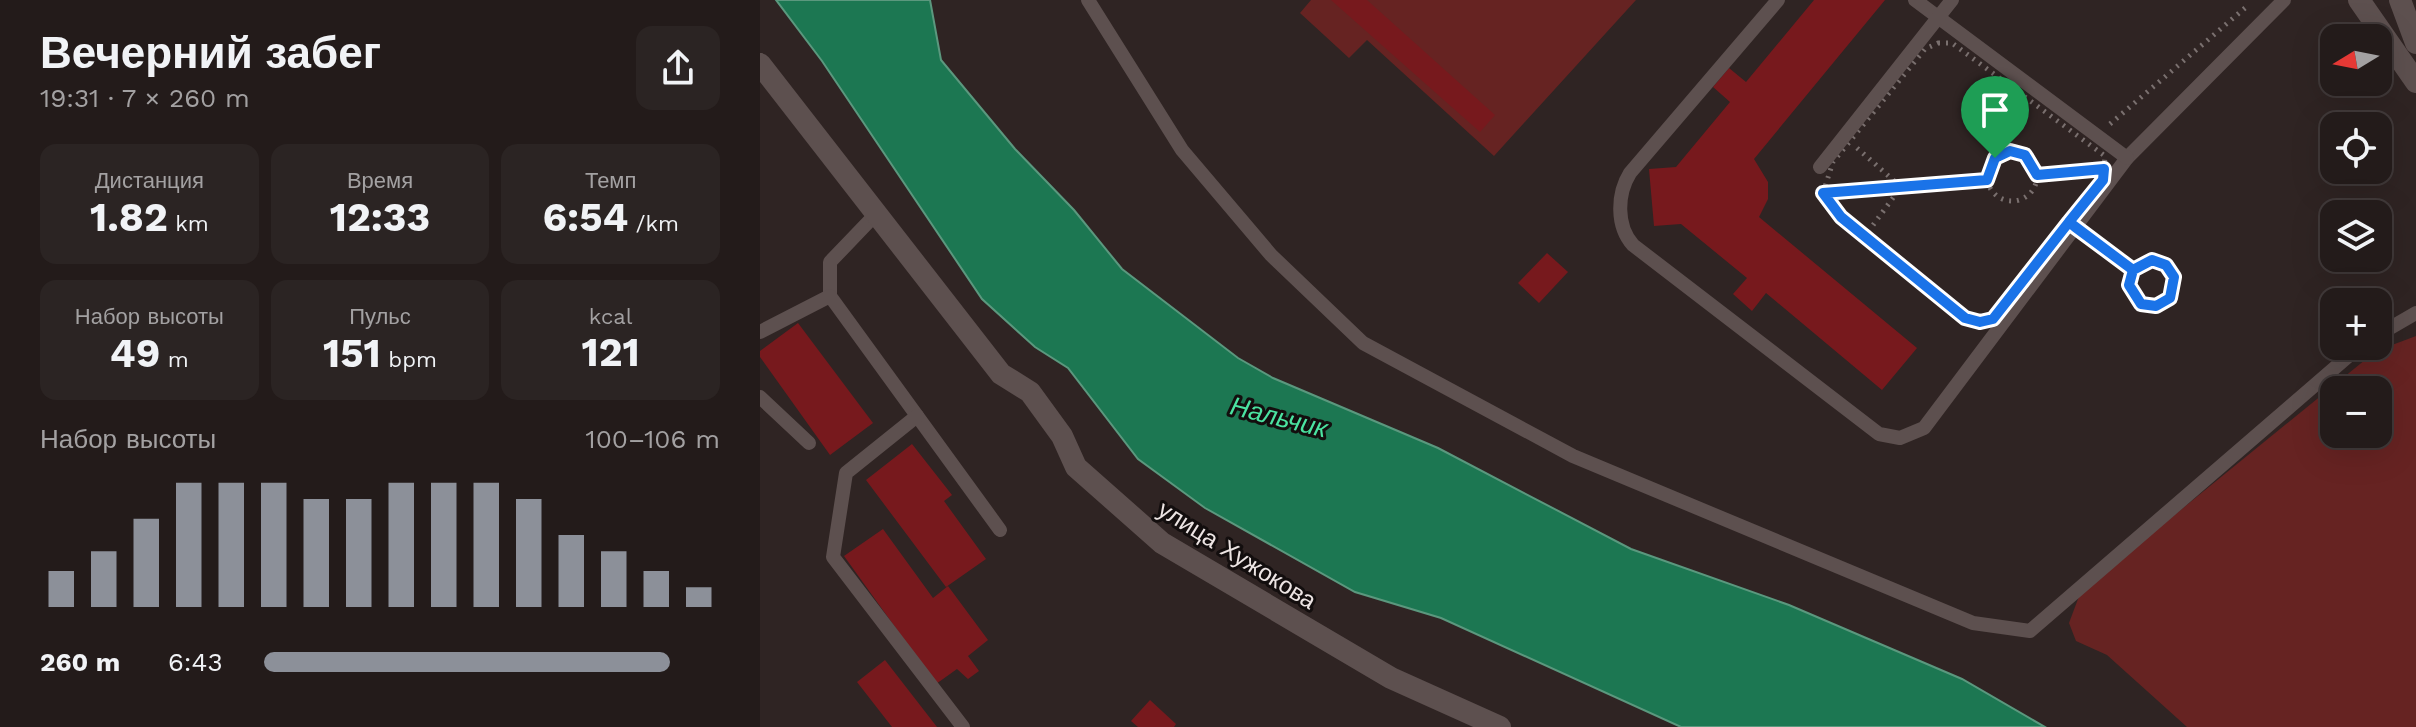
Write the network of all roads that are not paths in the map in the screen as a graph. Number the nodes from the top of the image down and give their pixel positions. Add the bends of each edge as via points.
1 (1088, 0) edge
2 (1778, 0) edge
3 (1915, 0) edge
4 (1952, 0) edge
5 (2284, 0) edge
6 (2359, 0) edge
7 (2400, 0) edge
8 (1936, 19) junction
9 (2416, 43) edge
10 (760, 64) edge
11 (2416, 82) edge
12 (2127, 158) junction
13 (1820, 167) dead end
14 (876, 214) junction
15 (830, 296) junction
16 (2416, 313) edge
17 (2392, 327) edge
18 (760, 332) edge
19 (2344, 360) edge
20 (760, 397) edge
21 (917, 416) junction
22 (809, 443) dead end
23 (1000, 530) dead end
24 (963, 727) edge
25 (1500, 727) edge

1 - 19 lane via 1182,150 1271,255 1363,343 1573,456 1973,623 2030,631
2 - 12 lane via 1630,173 1621,199 1623,229 1633,245 1879,434 1900,438 1924,428
3 - 8 lane
4 - 8 lane
5 - 12 lane
6 - 11 street
7 - 9 street
8 - 12 lane via 2106,150
8 - 13 lane
10 - 14 street, улица Хужокова
14 - 15 lane via 830,262
14 - 25 street, улица Хужокова via 1001,374 1030,392 1062,436 1076,467 1127,515 1162,543 1391,678
15 - 18 lane
15 - 21 lane
16 - 17 lane
20 - 22 lane
21 - 23 lane
21 - 24 lane via 846,473 833,557

